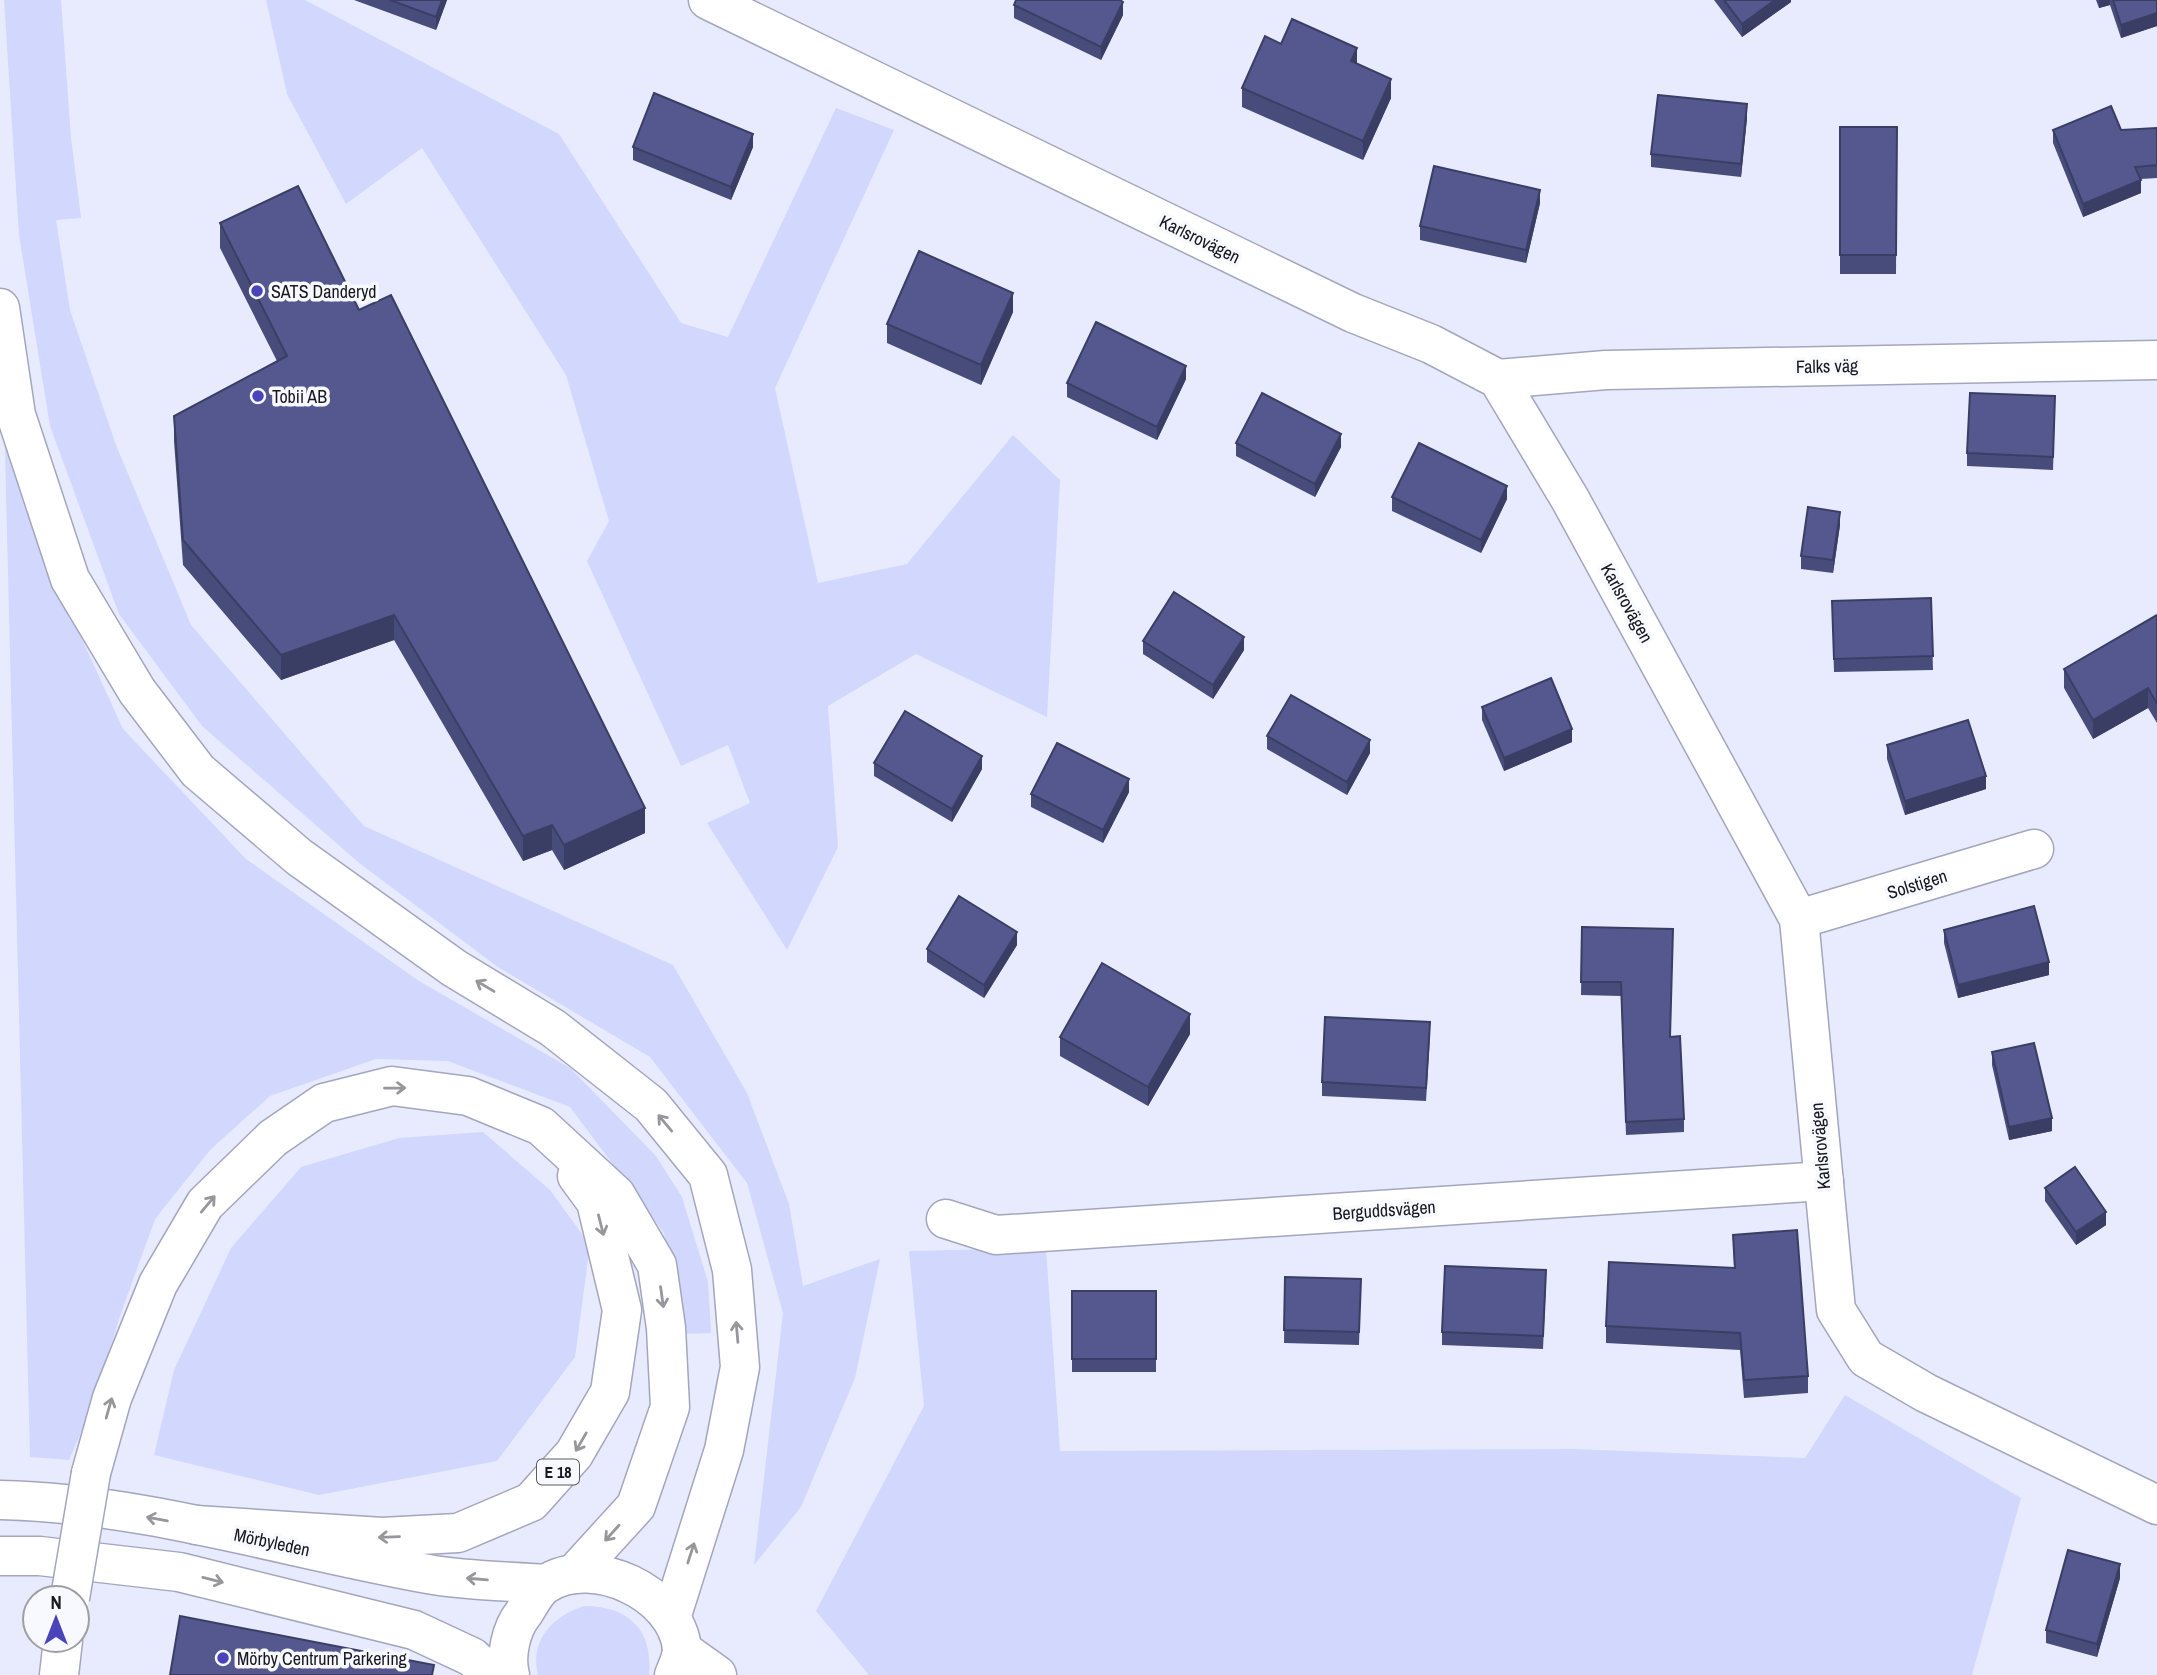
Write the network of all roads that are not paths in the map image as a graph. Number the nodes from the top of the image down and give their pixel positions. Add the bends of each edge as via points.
1 (708, 0) edge
2 (0, 309) edge
3 (2157, 360) edge
4 (1498, 379) junction
5 (2034, 849) dead end
6 (1799, 919) junction
7 (541, 1126) junction
8 (1824, 1181) junction
9 (946, 1220) dead end
10 (0, 1500) edge
11 (2157, 1505) edge
12 (195, 1525) junction
13 (0, 1556) edge
14 (560, 1579) junction
15 (72, 1584) edge
16 (676, 1648) edge
17 (61, 1654) edge
18 (59, 1675) edge
19 (491, 1675) edge
20 (510, 1675) edge
21 (717, 1675) edge

1 - 4 main road, Karlsrovägen
16 -> 2 main road via 740,1367 732,1270 708,1175 651,1105 553,1028 454,968 299,858 198,771 137,691 70,579 16,415
3 - 4 main road, Falks väg via 1606,370
4 - 6 main road, Karlsrovägen via 1570,499
5 - 6 main road, Solstigen
6 - 8 main road, Karlsrovägen
7 -> 12 main road, E 18 via 596,1202 622,1310 610,1392 574,1454 531,1502 458,1533 382,1537
7 -> 14 main road via 616,1195 657,1265 670,1407 636,1506
15 -> 7 main road, bridge via 91,1473 112,1398 158,1284 205,1204 273,1138 324,1103 392,1086 468,1096
8 - 9 main road, Berguddsvägen via 996,1235
8 - 11 main road, Karlsrovägen via 1836,1310 1866,1358 1926,1393
12 -> 10 main road, Mörbyleden via 51,1501
14 -> 12 main road, Mörbyleden via 431,1575
13 -> 19 main road via 40,1556 192,1575 414,1630 472,1657
14 - 16 main road, Mörbyleden via 612,1576 646,1594
14 - 20 main road via 513,1627
16 - 21 main road
17 - 18 main road

